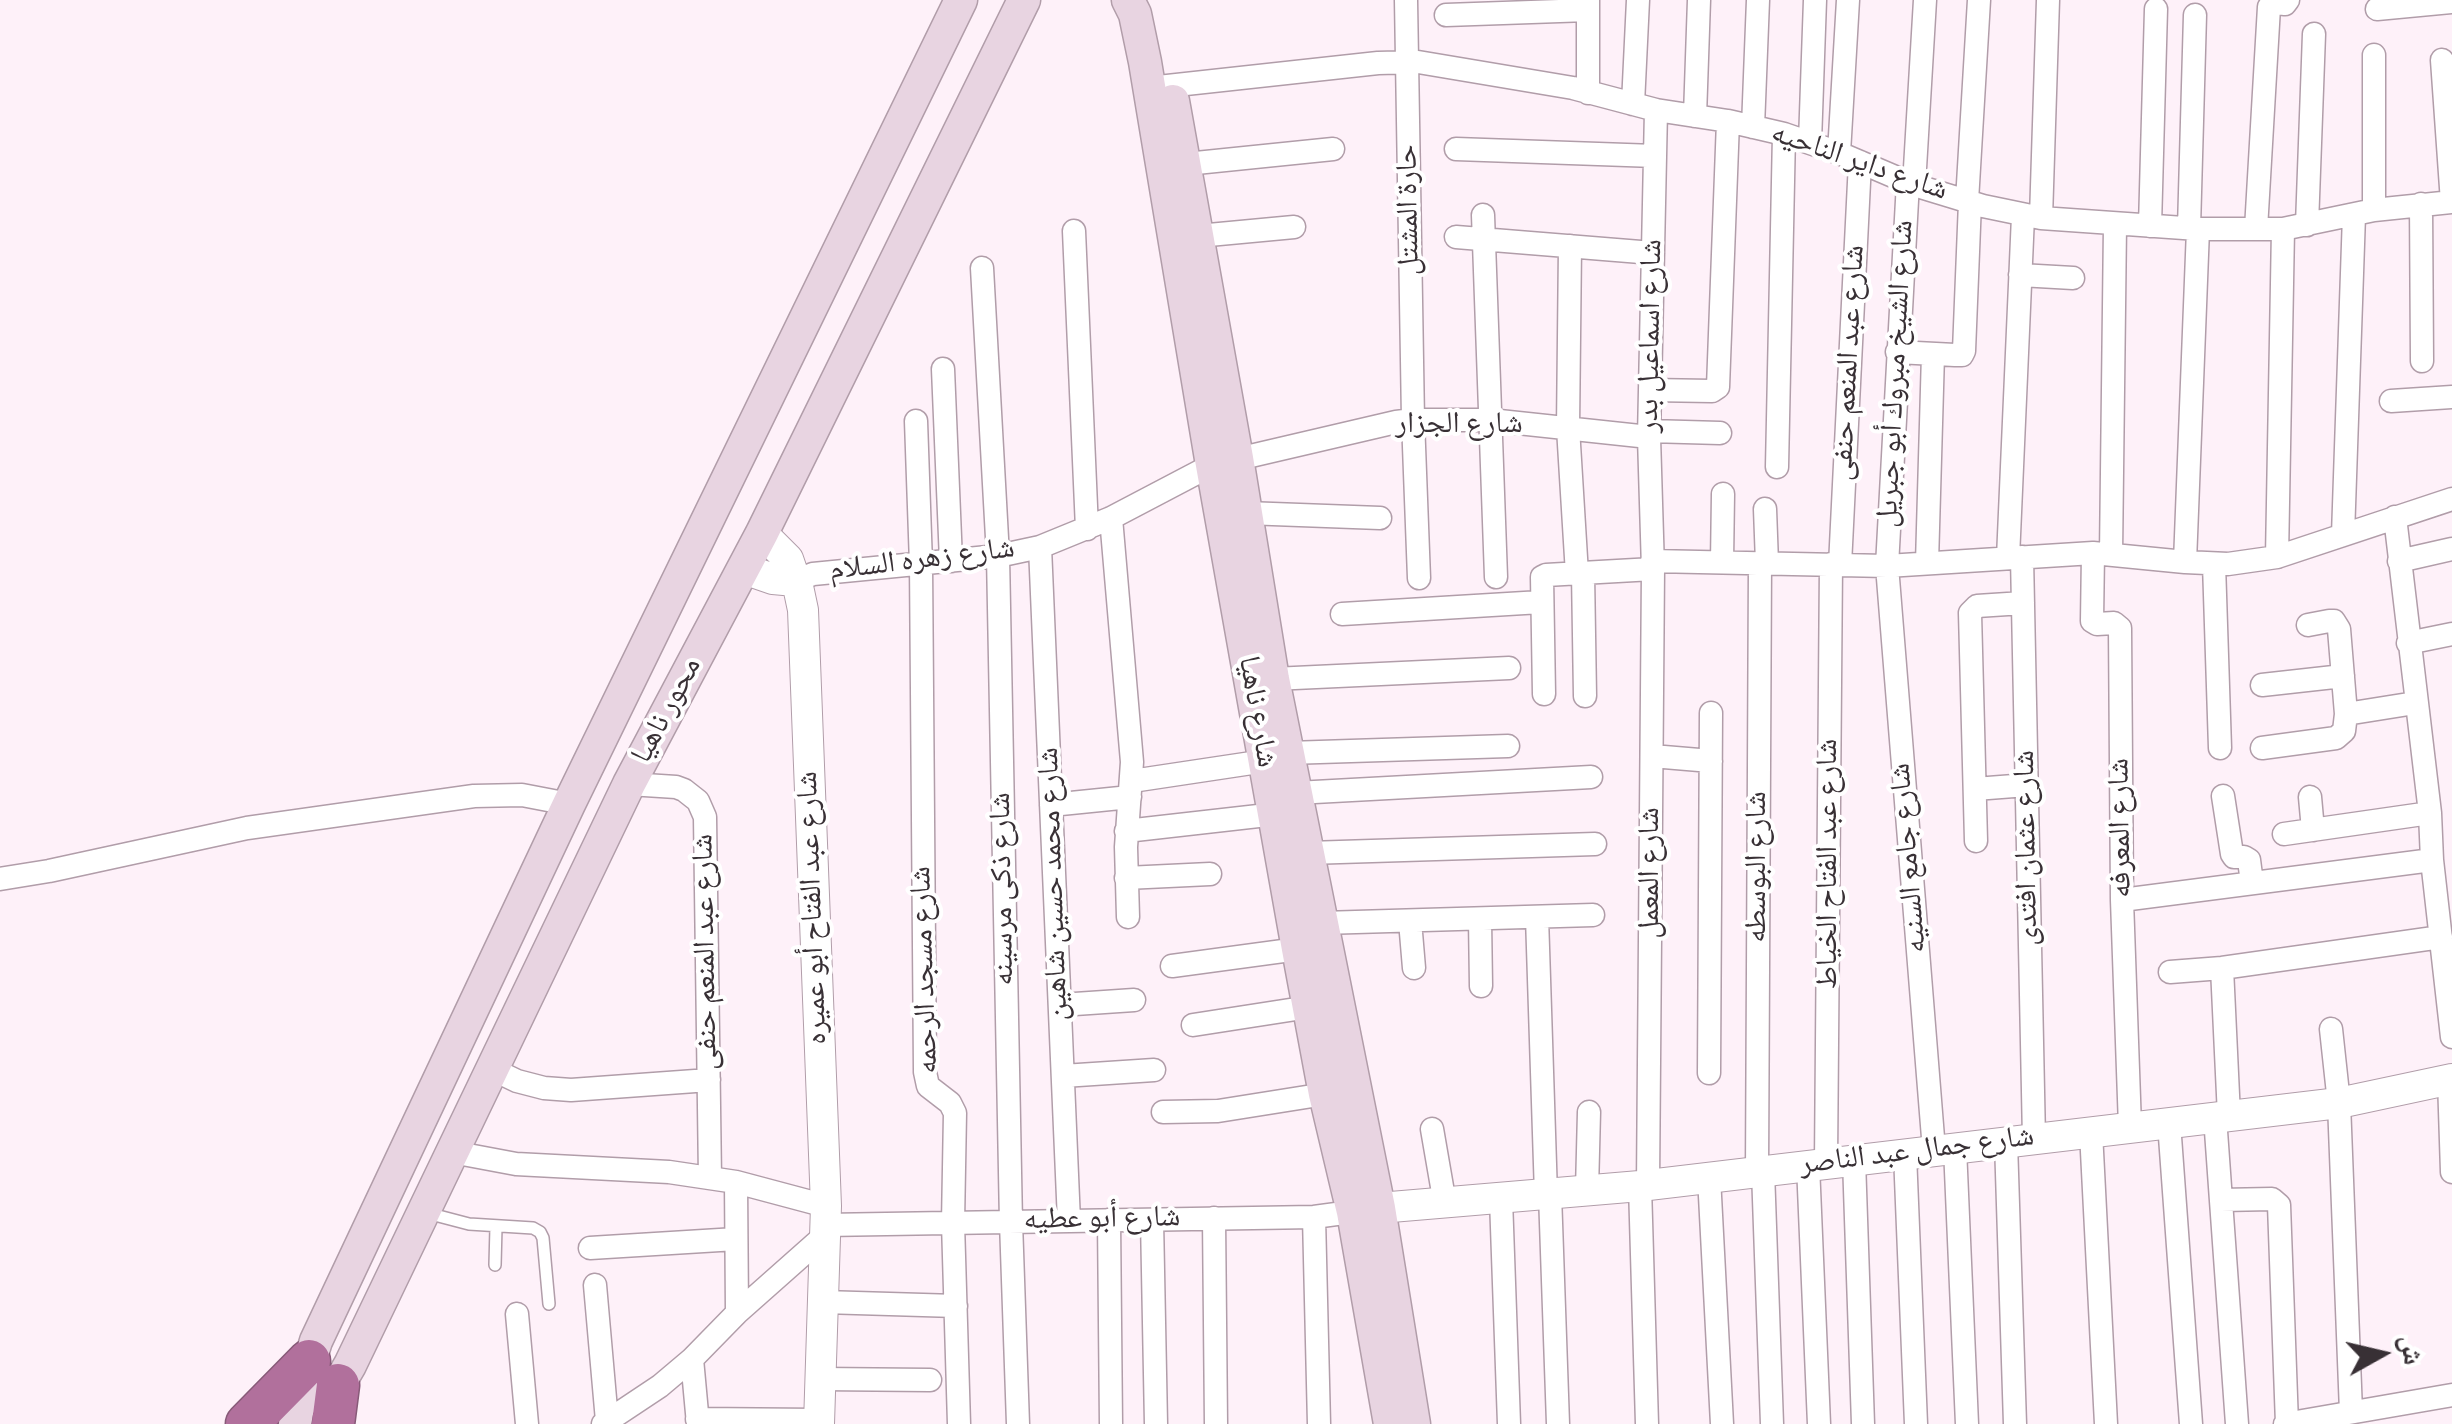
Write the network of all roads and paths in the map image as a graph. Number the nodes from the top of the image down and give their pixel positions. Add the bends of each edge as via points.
1 (961, 0) edge
2 (1024, 0) edge
3 (1128, 0) edge
4 (1152, 0) edge
5 (1406, 0) edge
6 (1638, 0) edge
7 (1700, 0) edge
8 (1758, 0) edge
9 (1816, 0) edge
10 (1848, 0) edge
11 (1925, 0) edge
12 (1979, 0) edge
13 (2048, 0) edge
14 (2282, 2) edge
15 (2452, 2) edge
16 (1588, 5) edge
17 (1546, 6) edge
18 (1477, 7) edge
19 (2156, 9) dead end
20 (2377, 9) dead end
21 (2195, 14) dead end
22 (1446, 15) dead end
23 (2314, 34) dead end
24 (2374, 55) dead end
25 (2442, 60) dead end
26 (1407, 63) junction
27 (1160, 87) junction
28 (1588, 93) junction
29 (1644, 107) junction
30 (1696, 116) junction
31 (1728, 121) junction
32 (1753, 127) junction
33 (1784, 134) junction
34 (1810, 142) junction
35 (1456, 148) dead end
36 (1332, 149) dead end
37 (1655, 156) junction
38 (1850, 158) junction
39 (1186, 164) junction
40 (1911, 183) junction
41 (1969, 201) junction
42 (2452, 202) edge
43 (2421, 204) junction
44 (2364, 212) junction
45 (1483, 215) dead end
46 (2032, 217) junction
47 (2115, 225) junction
48 (2150, 226) junction
49 (1294, 227) dead end
50 (2295, 227) junction
51 (2194, 228) junction
52 (2256, 229) junction
53 (1074, 232) dead end
54 (1198, 236) junction
55 (1456, 238) dead end
56 (1484, 240) junction
57 (1570, 246) junction
58 (1653, 253) junction
59 (982, 268) dead end
60 (2020, 275) junction
61 (2073, 278) dead end
62 (1897, 352) junction
63 (1933, 354) junction
64 (2422, 360) dead end
65 (943, 369) dead end
66 (1650, 390) junction
67 (2452, 398) edge
68 (2391, 401) dead end
69 (916, 420) dead end
70 (1413, 420) junction
71 (1490, 420) junction
72 (1568, 428) junction
73 (1720, 433) dead end
74 (1649, 434) junction
75 (1224, 462) junction
76 (1777, 467) dead end
77 (1724, 494) dead end
78 (2452, 499) edge
79 (1764, 509) dead end
80 (1246, 513) junction
81 (2394, 517) junction
82 (1111, 518) junction
83 (1380, 518) dead end
84 (1086, 529) junction
85 (762, 533) junction
86 (2344, 535) junction
87 (1040, 547) junction
88 (2452, 549) edge
89 (2102, 553) junction
90 (998, 556) junction
91 (2015, 557) junction
92 (2276, 557) junction
93 (2400, 560) junction
94 (950, 561) junction
95 (1722, 562) junction
96 (2184, 562) junction
97 (1763, 563) junction
98 (1927, 563) junction
99 (921, 564) junction
100 (2214, 564) junction
101 (1652, 565) junction
102 (1836, 565) junction
103 (1886, 566) junction
104 (744, 569) junction
105 (1580, 573) junction
106 (1496, 577) dead end
107 (1420, 578) dead end
108 (795, 581) junction
109 (1542, 602) junction
110 (2023, 603) junction
111 (1342, 614) dead end
112 (2308, 624) dead end
113 (2452, 634) edge
114 (2408, 643) junction
115 (1509, 668) dead end
116 (2343, 676) junction
117 (1273, 678) junction
118 (2262, 685) dead end
119 (1544, 694) dead end
120 (1585, 696) dead end
121 (2415, 703) junction
122 (1712, 714) dead end
123 (2346, 714) junction
124 (1508, 746) dead end
125 (2220, 748) dead end
126 (2262, 748) dead end
127 (1652, 756) junction
128 (1276, 757) junction
129 (1711, 761) junction
130 (1591, 777) dead end
131 (629, 784) junction
132 (2027, 785) junction
133 (1131, 789) junction
134 (1975, 790) junction
135 (2223, 796) dead end
136 (2310, 797) dead end
137 (568, 804) junction
138 (1286, 804) junction
139 (1052, 805) junction
140 (2430, 813) junction
141 (2313, 830) junction
142 (1126, 831) junction
143 (2284, 834) dead end
144 (1976, 842) dead end
145 (1595, 844) dead end
146 (1308, 853) junction
147 (2432, 860) junction
148 (1210, 874) dead end
149 (0, 878) edge
150 (1126, 878) junction
151 (2252, 883) junction
152 (2122, 900) junction
153 (1593, 915) dead end
154 (1537, 917) junction
155 (1128, 918) dead end
156 (1480, 919) junction
157 (1410, 921) junction
158 (1322, 923) junction
159 (2441, 937) junction
160 (1298, 948) junction
161 (1172, 966) dead end
162 (1414, 968) dead end
163 (2222, 968) junction
164 (2170, 972) dead end
165 (1481, 986) dead end
166 (1134, 1000) dead end
167 (1060, 1004) junction
168 (1309, 1007) junction
169 (1192, 1024) dead end
170 (2331, 1028) dead end
171 (2452, 1037) edge
172 (492, 1069) junction
173 (1154, 1070) dead end
174 (1709, 1073) dead end
175 (1063, 1076) junction
176 (2451, 1079) edge
177 (709, 1080) junction
178 (1325, 1094) junction
179 (2339, 1103) junction
180 (1163, 1112) dead end
181 (1588, 1112) dead end
182 (2222, 1116) junction
183 (2168, 1123) junction
184 (2130, 1128) junction
185 (1432, 1129) dead end
186 (2091, 1132) junction
187 (2020, 1140) junction
188 (1931, 1151) junction
189 (452, 1152) junction
190 (1830, 1163) junction
191 (1760, 1171) junction
192 (2452, 1172) edge
193 (1710, 1177) junction
194 (710, 1178) junction
195 (736, 1182) junction
196 (1644, 1185) junction
197 (1587, 1190) junction
198 (1548, 1194) junction
199 (1501, 1199) junction
200 (2220, 1200) junction
201 (1445, 1204) junction
202 (1366, 1210) junction
203 (423, 1212) junction
204 (1314, 1217) junction
205 (1214, 1218) junction
206 (1110, 1220) junction
207 (1152, 1220) junction
208 (1069, 1221) junction
209 (825, 1222) junction
210 (1010, 1222) junction
211 (953, 1223) junction
212 (496, 1227) junction
213 (736, 1240) junction
214 (590, 1248) dead end
215 (495, 1265) dead end
216 (595, 1285) dead end
217 (823, 1302) junction
218 (549, 1304) dead end
219 (956, 1306) junction
220 (737, 1313) junction
221 (517, 1314) dead end
222 (692, 1359) junction
223 (820, 1379) junction
224 (930, 1380) dead end
225 (327, 1390) edge
226 (2452, 1394) edge
227 (2416, 1412) edge
228 (2364, 1415) edge
229 (616, 1419) edge
230 (698, 1422) edge
231 (819, 1422) edge
232 (248, 1424) edge
233 (295, 1424) edge
234 (314, 1424) edge
235 (527, 1424) edge
236 (959, 1424) edge
237 (1018, 1424) edge
238 (1111, 1424) edge
239 (1156, 1424) edge
240 (1216, 1424) edge
241 (1319, 1424) edge
242 (1390, 1424) edge
243 (1414, 1424) edge
244 (1509, 1424) edge
245 (1558, 1424) edge
246 (1648, 1424) edge
247 (1722, 1424) edge
248 (1772, 1424) edge
249 (1819, 1424) edge
250 (1863, 1424) edge
251 (1916, 1424) edge
252 (1967, 1424) edge
253 (2015, 1424) edge
254 (2106, 1424) edge
255 (2191, 1424) edge
256 (2237, 1424) edge
257 (2286, 1424) edge

1 - 137 main road, محور ناهيا
2 - 85 main road, محور ناهيا
3 - 27 main road, شارع ناهيا
4 - 27 main road, شارع ناهيا
5 - 26 street, حارة المشتل
6 - 29 street, شارع اسماعيل بدر
7 - 30 street
8 - 32 street
9 - 34 street
10 - 38 street, شارع عبد المنعم حنفى
11 - 40 street, شارع الشيخ مبروك أبو جبريل
12 - 41 street
13 - 46 street, شارع عثمان افتدى
14 - 52 street via 2269,11
15 - 20 street
16 - 17 street
16 - 28 street
17 - 18 street
18 - 22 street
19 - 48 street
21 - 51 street
23 - 50 street
24 - 44 street
25 - 42 street
26 - 27 street, شارع داير الناحيه
26 - 28 street, شارع داير الناحيه
26 - 70 street, حارة المشتل
27 - 39 main road, شارع ناهيا
27 - 75 main road, شارع ناهيا
28 - 29 street, شارع داير الناحيه
29 - 30 street, شارع داير الناحيه
29 - 37 street, شارع اسماعيل بدر
30 - 31 street, شارع داير الناحيه
31 - 32 street, شارع داير الناحيه
31 - 66 street via 1718,386
32 - 33 street, شارع داير الناحيه
33 - 34 street, شارع داير الناحيه
33 - 76 street
34 - 38 street, شارع داير الناحيه
35 - 37 street
36 - 39 street
37 - 58 street, شارع اسماعيل بدر
38 - 40 street, شارع داير الناحيه
38 - 102 street, شارع عبد المنعم حنفى
39 - 54 main road, شارع ناهيا
40 - 41 street, شارع داير الناحيه
40 - 62 street, شارع الشيخ مبروك أبو جبريل
41 - 46 street, شارع داير الناحيه
41 - 63 street via 1964,351
42 - 43 street, شارع داير الناحيه
43 - 44 street, شارع داير الناحيه
43 - 64 street
44 - 50 street, شارع داير الناحيه
44 - 86 street
45 - 56 street
46 - 47 street, شارع داير الناحيه
46 - 60 street, شارع عثمان افتدى
47 - 48 street, شارع داير الناحيه
47 - 89 street
48 - 51 street, شارع داير الناحيه
49 - 54 street
50 - 52 street, شارع داير الناحيه
50 - 92 street
51 - 52 street, شارع داير الناحيه
51 - 96 street
53 - 84 street
54 - 75 main road, شارع ناهيا
55 - 56 street
56 - 57 street
56 - 71 street
57 - 58 street
57 - 72 street
58 - 66 street, شارع اسماعيل بدر
59 - 90 street, شارع ذكى مرسينه
60 - 61 street
60 - 91 street, شارع عثمان افتدى
62 - 63 street
62 - 103 street, شارع الشيخ مبروك أبو جبريل
63 - 98 street
65 - 94 street
66 - 74 street, شارع اسماعيل بدر
67 - 68 street
69 - 99 street, شارع مسجد الرحمه
70 - 71 street, شارع الجزار
70 - 75 street, شارع الجزار
70 - 107 street, حارة المشتل
71 - 72 street, شارع الجزار
71 - 106 street
72 - 74 street, شارع الجزار
72 - 105 street
73 - 74 street, شارع الجزار
74 - 101 street, شارع اسماعيل بدر
75 - 80 main road, شارع ناهيا
75 - 82 street, شارع زهره السلام
75 - 128 main road, شارع ناهيا
77 - 95 street
78 - 81 street
79 - 97 street, شارع البوسطه
80 - 83 street
80 - 117 main road, شارع ناهيا
81 - 86 street
81 - 93 street
82 - 84 street, شارع زهره السلام
82 - 133 street
84 - 87 street, شارع زهره السلام
85 - 104 main road, محور ناهيا
85 - 108 street, شارع عبد الفتاح أبو عميره via 788,559
86 - 92 street
87 - 90 street, شارع زهره السلام
87 - 139 street, شارع محمد حسين شاهين
88 - 93 street
89 - 91 street
89 - 96 street
89 - 152 street, شارع المعرفه via 2092,621 2120,628
90 - 94 street, شارع زهره السلام
90 - 210 street, شارع ذكى مرسينه
91 - 98 street
91 - 110 street, شارع عثمان افتدى
92 - 100 street
93 - 114 street
94 - 99 street, شارع زهره السلام
95 - 97 street
95 - 101 street
96 - 100 street
97 - 102 street
97 - 191 street, شارع البوسطه
98 - 103 street
99 - 108 street, شارع زهره السلام
99 - 211 street, شارع مسجد الرحمه via 925,1072 928,1086 955,1113
100 - 125 street
101 - 105 street
101 - 127 street, شارع المعمل
102 - 103 street
102 - 190 street, شارع عبد الفتاح الخياط
103 - 188 street, شارع جامع السنيه
104 - 108 street
104 - 131 main road, محور ناهيا
105 - 109 street via 1542,577
105 - 120 street
108 - 209 street, شارع عبد الفتاح أبو عميره via 803,610
109 - 111 street
109 - 119 street
110 - 132 street, شارع عثمان افتدى
110 - 134 street via 1977,606 1970,614
112 - 116 street via 2338,625
113 - 114 street
114 - 121 street
115 - 117 street
116 - 118 street
116 - 123 street
117 - 128 main road, شارع ناهيا
121 - 123 street
121 - 140 street
122 - 129 street
123 - 126 street via 2336,738
124 - 128 street
127 - 129 street
127 - 196 street, شارع المعمل
128 - 133 street
128 - 138 main road, شارع ناهيا
129 - 174 street
130 - 138 street
131 - 172 main road, محور ناهيا
131 - 177 street, شارع عبد المنعم حنفى via 684,790 705,817
132 - 134 street
132 - 187 street, شارع عثمان افتدى
133 - 139 street
133 - 142 street
134 - 144 street
135 - 151 street via 2232,854 2249,860
136 - 141 street
137 - 149 street via 522,795 474,796 248,828
137 - 225 main road, محور ناهيا via 316,1340
138 - 142 street
138 - 146 main road, شارع ناهيا
138 - 160 main road, شارع ناهيا
139 - 167 street, شارع محمد حسين شاهين
140 - 141 street
140 - 147 street
141 - 143 street
142 - 150 street
145 - 146 street
146 - 158 main road, شارع ناهيا
147 - 151 street
147 - 159 street
148 - 150 street
150 - 155 street
151 - 152 street
152 - 184 street, شارع المعرفه
153 - 154 street
154 - 156 street
154 - 198 street
156 - 157 street
156 - 165 street
157 - 158 street
157 - 162 street
158 - 202 main road, شارع ناهيا
159 - 163 street
159 - 171 street
160 - 161 street
160 - 168 main road, شارع ناهيا
163 - 164 street
163 - 182 street
166 - 167 street
167 - 175 street, شارع محمد حسين شاهين
168 - 169 street
168 - 178 main road, شارع ناهيا
170 - 179 street
172 - 177 street via 517,1081 571,1090
172 - 189 main road, محور ناهيا
173 - 175 street
175 - 208 street, شارع محمد حسين شاهين
176 - 179 street, شارع جمال عبد الناصر
176 - 192 street
177 - 194 street, شارع عبد المنعم حنفى
178 - 180 street via 1218,1111
178 - 202 main road, شارع ناهيا
179 - 182 street, شارع جمال عبد الناصر
179 - 228 street
181 - 197 street
182 - 183 street, شارع جمال عبد الناصر
182 - 200 street
183 - 184 street, شارع جمال عبد الناصر
183 - 255 street
184 - 186 street, شارع جمال عبد الناصر
185 - 201 street
186 - 187 street, شارع جمال عبد الناصر
186 - 254 street
187 - 188 street, شارع جمال عبد الناصر
187 - 253 street, شارع عثمان افتدى
188 - 190 street, شارع جمال عبد الناصر
188 - 251 street
188 - 252 street
189 - 194 street, شارع أبو عطيه via 516,1164
189 - 203 main road, محور ناهيا
190 - 191 street, شارع جمال عبد الناصر
190 - 249 street
190 - 250 street
191 - 193 street, شارع جمال عبد الناصر
191 - 248 street, شارع البوسطه
193 - 196 street, شارع جمال عبد الناصر
193 - 247 street
194 - 195 street, شارع أبو عطيه
195 - 209 street, شارع أبو عطيه
195 - 213 street
196 - 197 street, شارع جمال عبد الناصر
196 - 246 street, شارع المعمل
197 - 198 street, شارع جمال عبد الناصر
198 - 199 street, شارع جمال عبد الناصر
198 - 245 street
199 - 201 street, شارع جمال عبد الناصر
199 - 244 street
200 - 256 street
200 - 257 street via 2272,1199 2279,1206
201 - 202 street, شارع جمال عبد الناصر
202 - 204 street, شارع أبو عطيه
202 - 242 main road, شارع ناهيا
202 - 243 main road, شارع ناهيا
203 - 212 lane
203 - 225 main road, محور ناهيا via 350,1365
204 - 205 street, شارع أبو عطيه
204 - 241 street
205 - 207 street, شارع أبو عطيه
205 - 240 street
206 - 207 street, شارع أبو عطيه
206 - 208 street, شارع أبو عطيه
206 - 238 street
207 - 239 street
208 - 210 street, شارع أبو عطيه
209 - 211 street, شارع أبو عطيه
209 - 217 street, شارع عبد الفتاح أبو عميره
209 - 220 street
210 - 211 street, شارع أبو عطيه
210 - 237 street, شارع ذكى مرسينه
211 - 219 street, شارع مسجد الرحمه
212 - 215 lane
212 - 218 lane via 533,1228 542,1235
213 - 214 street
213 - 220 street
216 - 229 street
217 - 219 street
217 - 223 street, شارع عبد الفتاح أبو عميره
219 - 236 street, شارع مسجد الرحمه
220 - 222 street
221 - 235 street
222 - 229 street
222 - 230 street
223 - 224 street
223 - 231 street, شارع عبد الفتاح أبو عميره
225 - 232 highway
225 - 233 main road, محور ناهيا
225 - 234 main road, محور ناهيا
226 - 227 street
227 - 228 street
228 - 257 street
230 - 231 street

